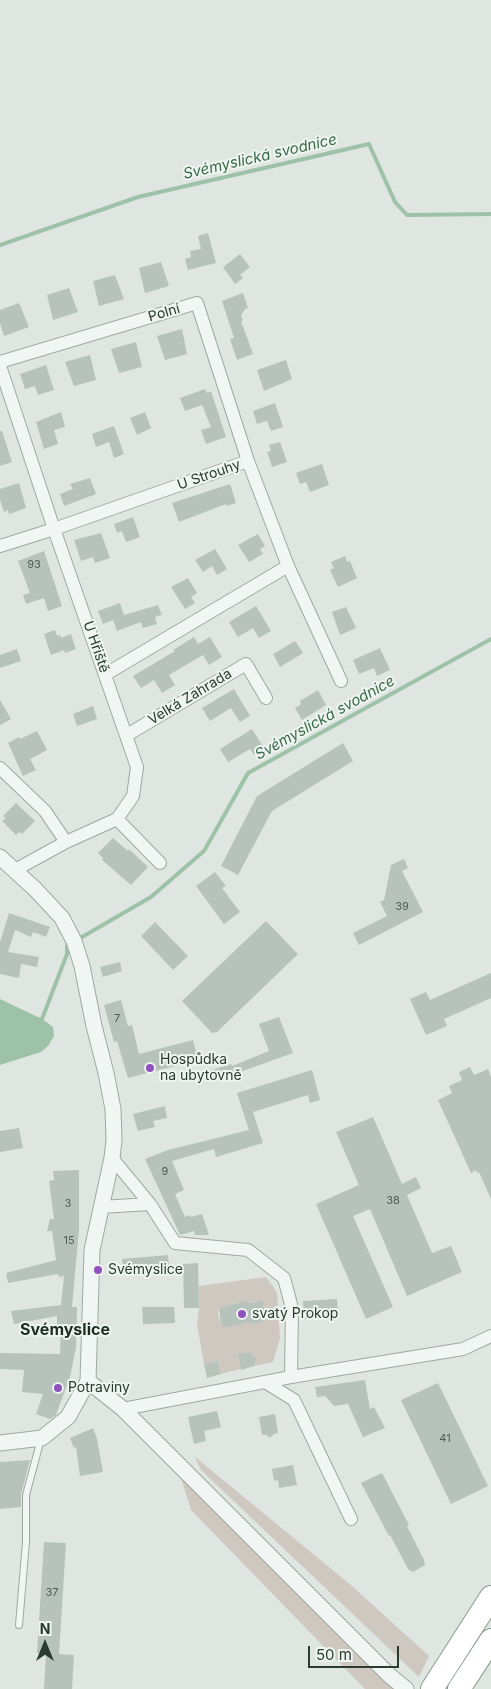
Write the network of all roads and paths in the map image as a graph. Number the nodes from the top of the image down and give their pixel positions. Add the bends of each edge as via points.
1 (0, 362) edge
2 (0, 366) edge
3 (248, 461) junction
4 (54, 529) junction
5 (0, 546) edge
6 (288, 566) junction
7 (106, 674) junction
8 (341, 681) dead end
9 (266, 698) dead end
10 (127, 735) junction
11 (0, 768) edge
12 (117, 819) junction
13 (66, 842) junction
14 (0, 857) edge
15 (160, 863) dead end
16 (15, 870) junction
17 (112, 1158) junction
18 (150, 1204) junction
19 (100, 1207) junction
20 (491, 1336) edge
21 (291, 1377) junction
22 (88, 1381) junction
23 (265, 1382) junction
24 (123, 1409) junction
25 (42, 1438) junction
26 (0, 1443) edge
27 (351, 1519) dead end
28 (491, 1597) edge
29 (19, 1626) dead end
30 (491, 1640) edge
31 (406, 1689) edge
32 (432, 1689) edge
33 (459, 1689) edge

1 - 3 street, Polní via 197,303
2 - 4 street, U Hřiště
3 - 4 street, U Strouhy
3 - 6 street, U Strouhy
4 - 5 street, U Strouhy
4 - 7 street, U Hřiště
6 - 7 street
6 - 8 street, U Strouhy
7 - 10 street, U Hřiště
9 - 10 street, Velká Zahrada via 246,664
10 - 12 street, U Hřiště via 137,767 133,796
11 - 13 street via 45,811
12 - 13 street
12 - 15 street
13 - 16 street
14 - 16 street
16 - 17 street via 62,918 74,941 113,1109
17 - 18 street
17 - 19 street
18 - 19 street
18 - 21 street via 175,1243 248,1250 284,1278 292,1308
19 - 22 street via 92,1250
20 - 21 street via 463,1349
21 - 23 street
22 - 24 street
22 - 25 street via 68,1417
23 - 24 street
23 - 27 street via 294,1400
24 - 31 street
25 - 26 street
25 - 29 lane via 26,1495 26,1542
28 - 32 highway
30 - 33 highway

